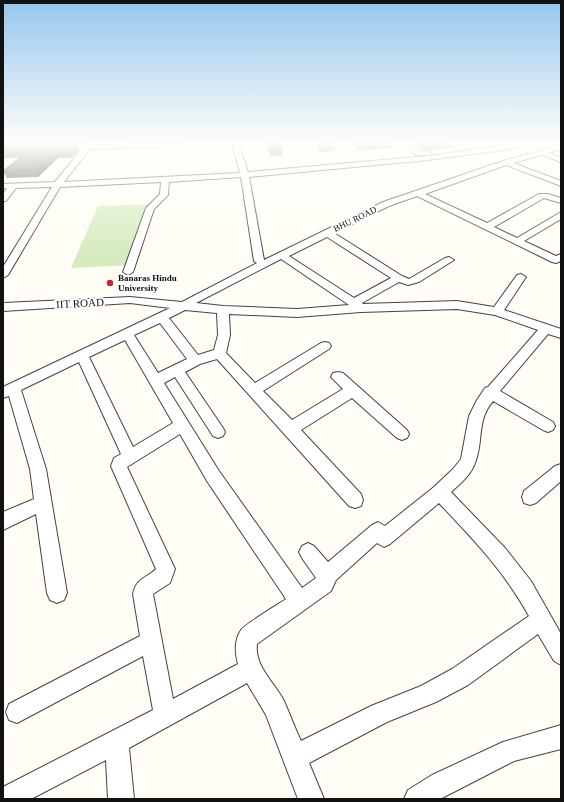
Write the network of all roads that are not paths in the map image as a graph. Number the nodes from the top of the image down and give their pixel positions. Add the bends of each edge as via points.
1 (61, 180) edge
2 (174, 180) edge
3 (245, 180) edge
4 (457, 180) edge
5 (552, 180) edge
6 (165, 181) junction
7 (58, 184) junction
8 (561, 184) edge
9 (14, 185) junction
10 (3, 186) edge
11 (419, 194) junction
12 (3, 199) edge
13 (561, 201) edge
14 (561, 215) edge
15 (488, 226) junction
16 (327, 233) junction
17 (518, 241) junction
18 (281, 255) junction
19 (449, 260) dead end
20 (559, 260) edge
21 (259, 261) dead end
22 (128, 272) dead end
23 (3, 275) edge
24 (521, 277) dead end
25 (398, 278) junction
26 (182, 306) junction
27 (357, 306) junction
28 (3, 307) edge
29 (223, 310) junction
30 (497, 311) junction
31 (162, 316) junction
32 (553, 331) edge
33 (127, 333) junction
34 (325, 346) dead end
35 (220, 353) junction
36 (82, 355) junction
37 (195, 362) junction
38 (177, 370) junction
39 (338, 377) dead end
40 (155, 381) junction
41 (9, 390) edge
42 (353, 390) junction
43 (253, 391) junction
44 (490, 392) junction
45 (182, 425) junction
46 (548, 426) dead end
47 (290, 429) junction
48 (218, 432) dead end
49 (402, 434) dead end
50 (130, 457) junction
51 (561, 471) edge
52 (440, 492) junction
53 (530, 497) dead end
54 (355, 500) dead end
55 (43, 503) junction
56 (3, 521) edge
57 (308, 552) dead end
58 (327, 576) junction
59 (57, 593) dead end
60 (298, 601) junction
61 (542, 618) junction
62 (151, 641) junction
63 (561, 654) edge
64 (251, 669) junction
65 (17, 712) dead end
66 (165, 716) junction
67 (561, 737) edge
68 (116, 742) junction
69 (295, 757) junction
70 (5, 799) edge
71 (121, 799) edge
72 (311, 799) edge
73 (417, 799) edge

1 - 7 street
2 - 6 street
3 - 21 street
4 - 11 street, BHU ROAD
5 - 8 street
6 - 7 street
6 - 22 street via 164,195 150,208
7 - 9 street
7 - 23 street
9 - 10 street
9 - 12 street
11 - 15 street
11 - 16 street, BHU ROAD via 386,204
13 - 15 street via 542,196
14 - 17 street
15 - 17 street
16 - 18 street, BHU ROAD
16 - 25 street
17 - 20 street
18 - 26 street, BHU ROAD
18 - 27 street
19 - 25 street via 415,280 408,282
24 - 30 street
25 - 27 street
26 - 28 street, IIT ROAD via 130,300
26 - 29 street, IIT ROAD
26 - 31 street, BHU ROAD
27 - 29 street, IIT ROAD via 297,313
27 - 30 street, IIT ROAD via 458,305
29 - 35 street via 224,335
30 - 32 street, IIT ROAD
31 - 33 street, BHU ROAD
31 - 37 street
32 - 44 street
33 - 36 street, BHU ROAD
33 - 40 street
34 - 43 street
35 - 37 street
35 - 43 street
36 - 41 street, BHU ROAD
36 - 50 street
37 - 38 street
38 - 40 street
38 - 48 street
39 - 42 street
40 - 45 street
41 - 55 street via 38,469
42 - 47 street
42 - 49 street
43 - 47 street
44 - 46 street
44 - 52 street via 476,416 468,462
45 - 50 street
45 - 60 street via 213,476
47 - 54 street
50 - 62 street via 120,463 119,470 166,569 166,574 162,578 144,589
51 - 53 street
52 - 58 street
52 - 61 street via 499,554
55 - 56 street
55 - 59 street
57 - 58 street
58 - 60 street via 324,584
60 - 64 street via 249,637 245,648
61 - 63 street
61 - 69 street via 460,677 428,694 379,714
62 - 65 street
62 - 66 street
64 - 66 street
64 - 69 street via 275,708
66 - 68 street
67 - 73 street via 511,750 441,784
68 - 70 street
68 - 71 street
69 - 72 street

